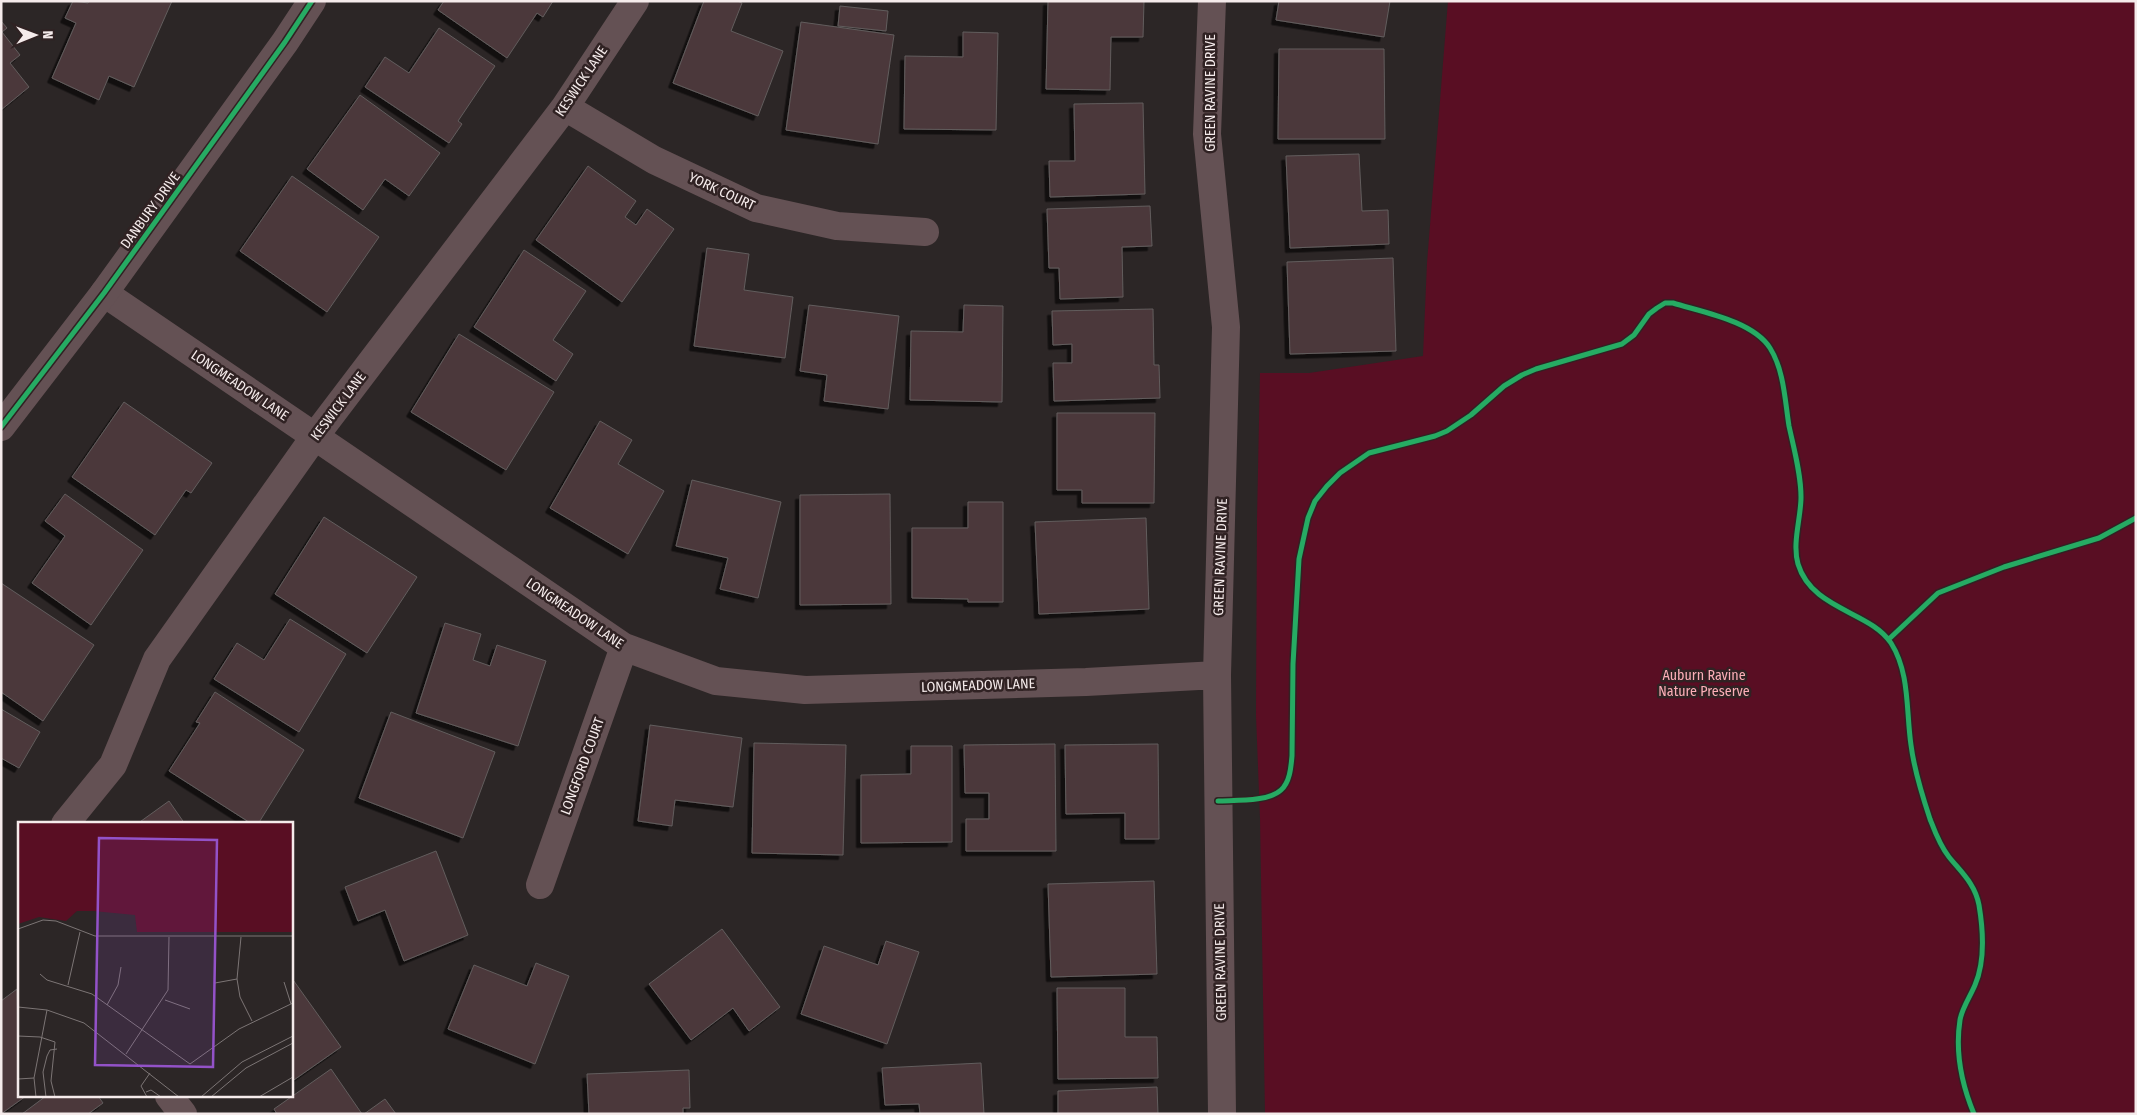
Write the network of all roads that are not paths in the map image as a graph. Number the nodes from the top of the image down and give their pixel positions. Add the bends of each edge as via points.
1 (312, 1) edge
2 (635, 1) edge
3 (1212, 1) edge
4 (565, 107) junction
5 (926, 232) dead end
6 (104, 293) junction
7 (1, 427) edge
8 (315, 436) junction
9 (624, 648) junction
10 (1217, 675) junction
11 (67, 822) edge
12 (540, 885) dead end
13 (171, 1098) edge
14 (183, 1114) edge
15 (1222, 1114) edge

1 - 6 street, DANBURY DRIVE
2 - 4 street, KESWICK LANE
3 - 10 street, GREEN RAVINE DRIVE via 1207,134 1226,327
4 - 5 street, YORK COURT via 654,160 756,208 837,226
4 - 8 street, KESWICK LANE
6 - 7 street, DANBURY DRIVE
6 - 8 street, LONGMEADOW LANE
8 - 9 street, LONGMEADOW LANE
8 - 11 street, KESWICK LANE via 158,659 113,764
9 - 10 street, LONGMEADOW LANE via 716,680 805,690
9 - 12 street, LONGFORD COURT
10 - 15 street, GREEN RAVINE DRIVE
13 - 14 street

